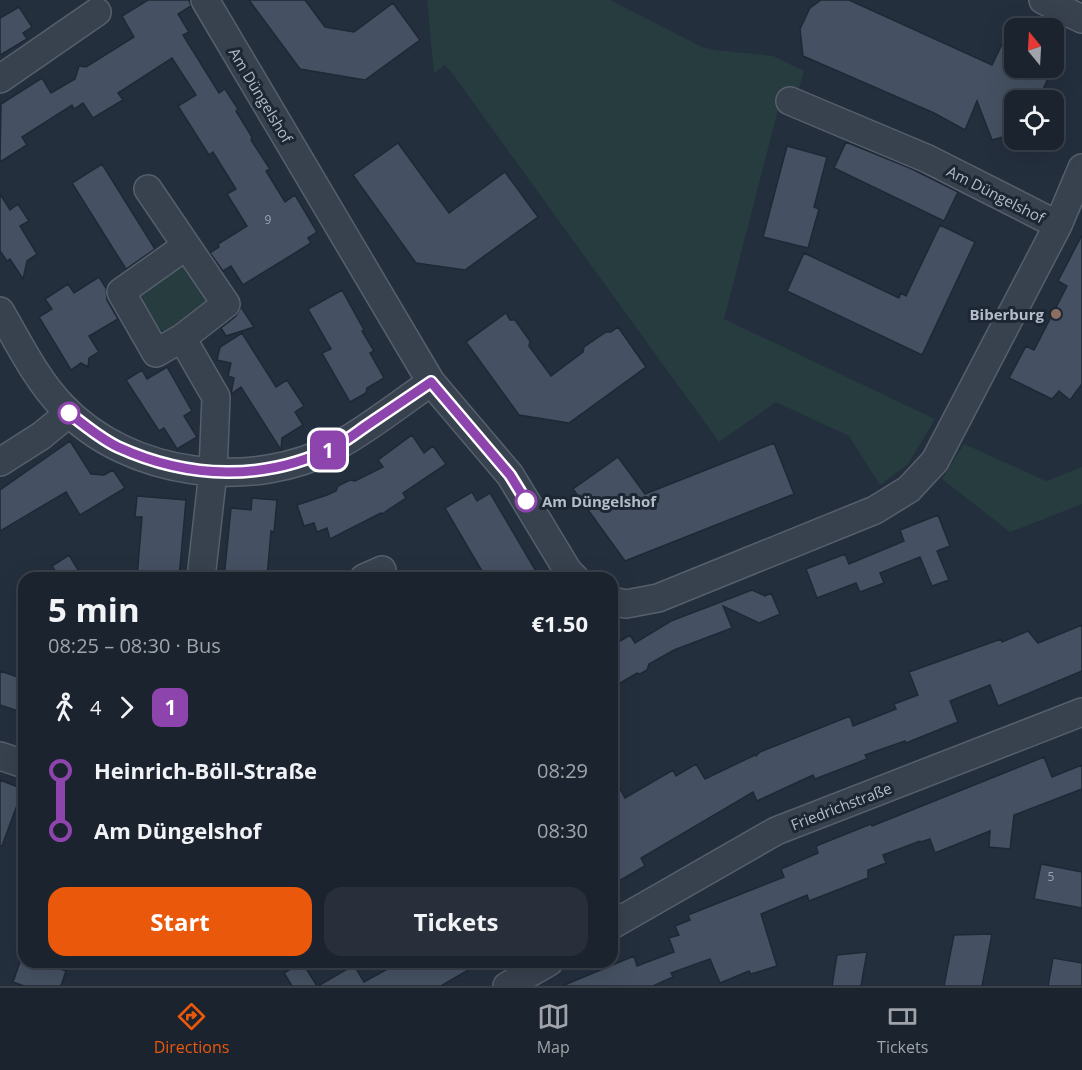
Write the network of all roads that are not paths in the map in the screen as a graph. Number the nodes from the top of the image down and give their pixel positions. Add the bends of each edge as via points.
1 (205, 0) edge
2 (1043, 0) edge
3 (97, 12) dead end
4 (1082, 19) edge
5 (0, 79) edge
6 (790, 101) dead end
7 (1082, 168) edge
8 (148, 189) dead end
9 (1058, 225) junction
10 (186, 246) junction
11 (0, 311) edge
12 (182, 338) junction
13 (431, 382) junction
14 (69, 413) junction
15 (0, 462) edge
16 (213, 472) junction
17 (202, 572) edge
18 (569, 572) edge
19 (618, 602) edge
20 (1082, 712) edge
21 (0, 756) edge
22 (18, 762) edge
23 (618, 923) edge
24 (538, 968) edge
25 (507, 986) edge

1 - 13 street, Am Düngelshof
2 - 4 street
3 - 5 street
6 - 9 street, Am Düngelshof via 928,159
7 - 9 street
8 - 10 street
9 - 19 street, Am Düngelshof via 935,461 909,489 875,510 658,598
10 - 12 street via 226,304
10 - 12 street via 121,292 156,353
11 - 14 street via 41,379
12 - 16 street via 216,397
13 - 16 street via 337,446 309,458 274,469
13 - 18 street, Am Düngelshof via 510,475
14 - 15 street
14 - 16 street via 116,446 181,468
16 - 17 street
20 - 23 street, Friedrichstraße via 776,831
21 - 22 street
24 - 25 street

